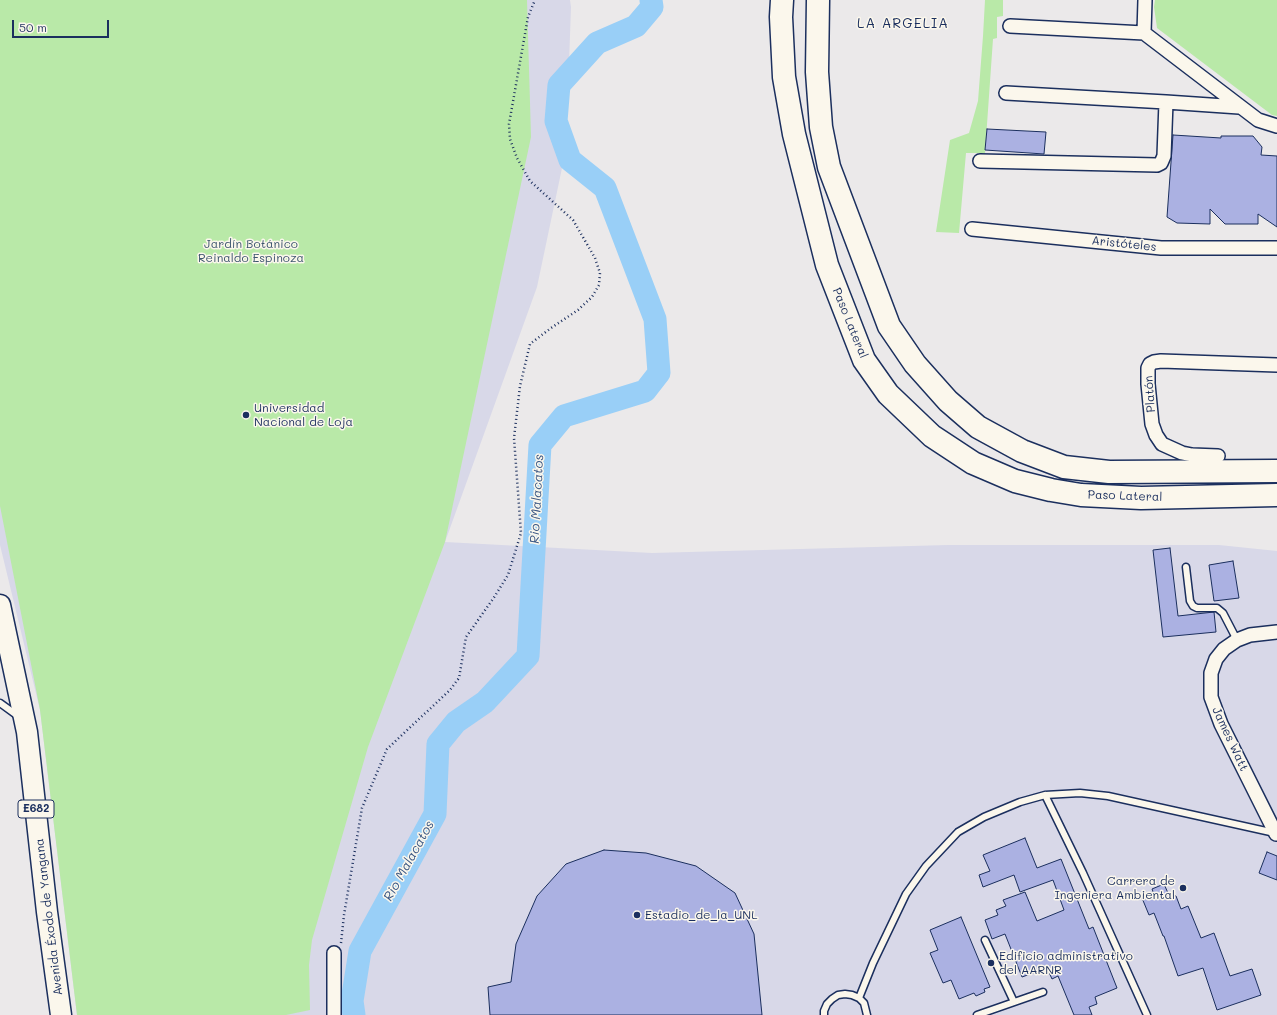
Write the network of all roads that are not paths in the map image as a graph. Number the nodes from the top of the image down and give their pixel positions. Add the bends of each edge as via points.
1 (782, 0) edge
2 (818, 0) edge
3 (1145, 0) edge
4 (1010, 26) dead end
5 (1144, 33) junction
6 (1006, 93) dead end
7 (1166, 102) junction
8 (1240, 107) junction
9 (1277, 126) edge
10 (980, 160) dead end
11 (972, 229) dead end
12 (1277, 248) edge
13 (1277, 365) edge
14 (1218, 456) dead end
15 (1277, 471) edge
16 (1277, 495) edge
17 (1186, 567) dead end
18 (0, 606) edge
19 (1277, 632) edge
20 (1237, 640) junction
21 (0, 703) edge
22 (24, 720) junction
23 (1045, 795) junction
24 (1277, 834) edge
25 (985, 940) dead end
26 (338, 948) road end
27 (1043, 992) dead end
28 (859, 998) junction
29 (1014, 1002) junction
30 (61, 1015) edge
31 (334, 1015) edge
32 (824, 1015) edge
33 (867, 1015) edge
34 (977, 1015) edge
35 (1147, 1015) edge

1 - 16 highway, Paso Lateral via 784,77 794,134 827,265 864,360 888,394 932,436 973,463 1015,481 1081,495 1141,498
2 - 15 highway, Paso Lateral via 821,127 829,167 889,326 915,364 948,401 978,427 1022,451 1064,467 1109,472
3 - 5 street
4 - 5 street
5 - 8 street
6 - 7 street
7 - 8 street
7 - 10 street via 1163,160 1153,166
8 - 9 street via 1258,120
11 - 12 street, Aristóteles via 1161,248
13 - 14 street, Platón via 1161,361 1150,364 1148,384 1152,424 1162,444 1182,453
17 - 20 lane via 1190,601 1193,606 1217,608 1223,613
18 - 22 main road, Avenida Éxodo de Yangana / E682
19 - 20 street, James Watt via 1250,635
20 - 24 street, James Watt via 1216,659 1211,673 1211,697 1220,724
21 - 22 lane
22 - 30 main road, Avenida Éxodo de Yangana / E682
23 - 24 lane via 1080,793 1108,796
23 - 28 lane via 1020,802 958,832 926,866 906,894
23 - 35 lane
25 - 29 lane
26 - 31 street
27 - 29 lane
28 - 32 lane via 838,995 827,1004
28 - 33 lane via 864,1003
29 - 34 lane

